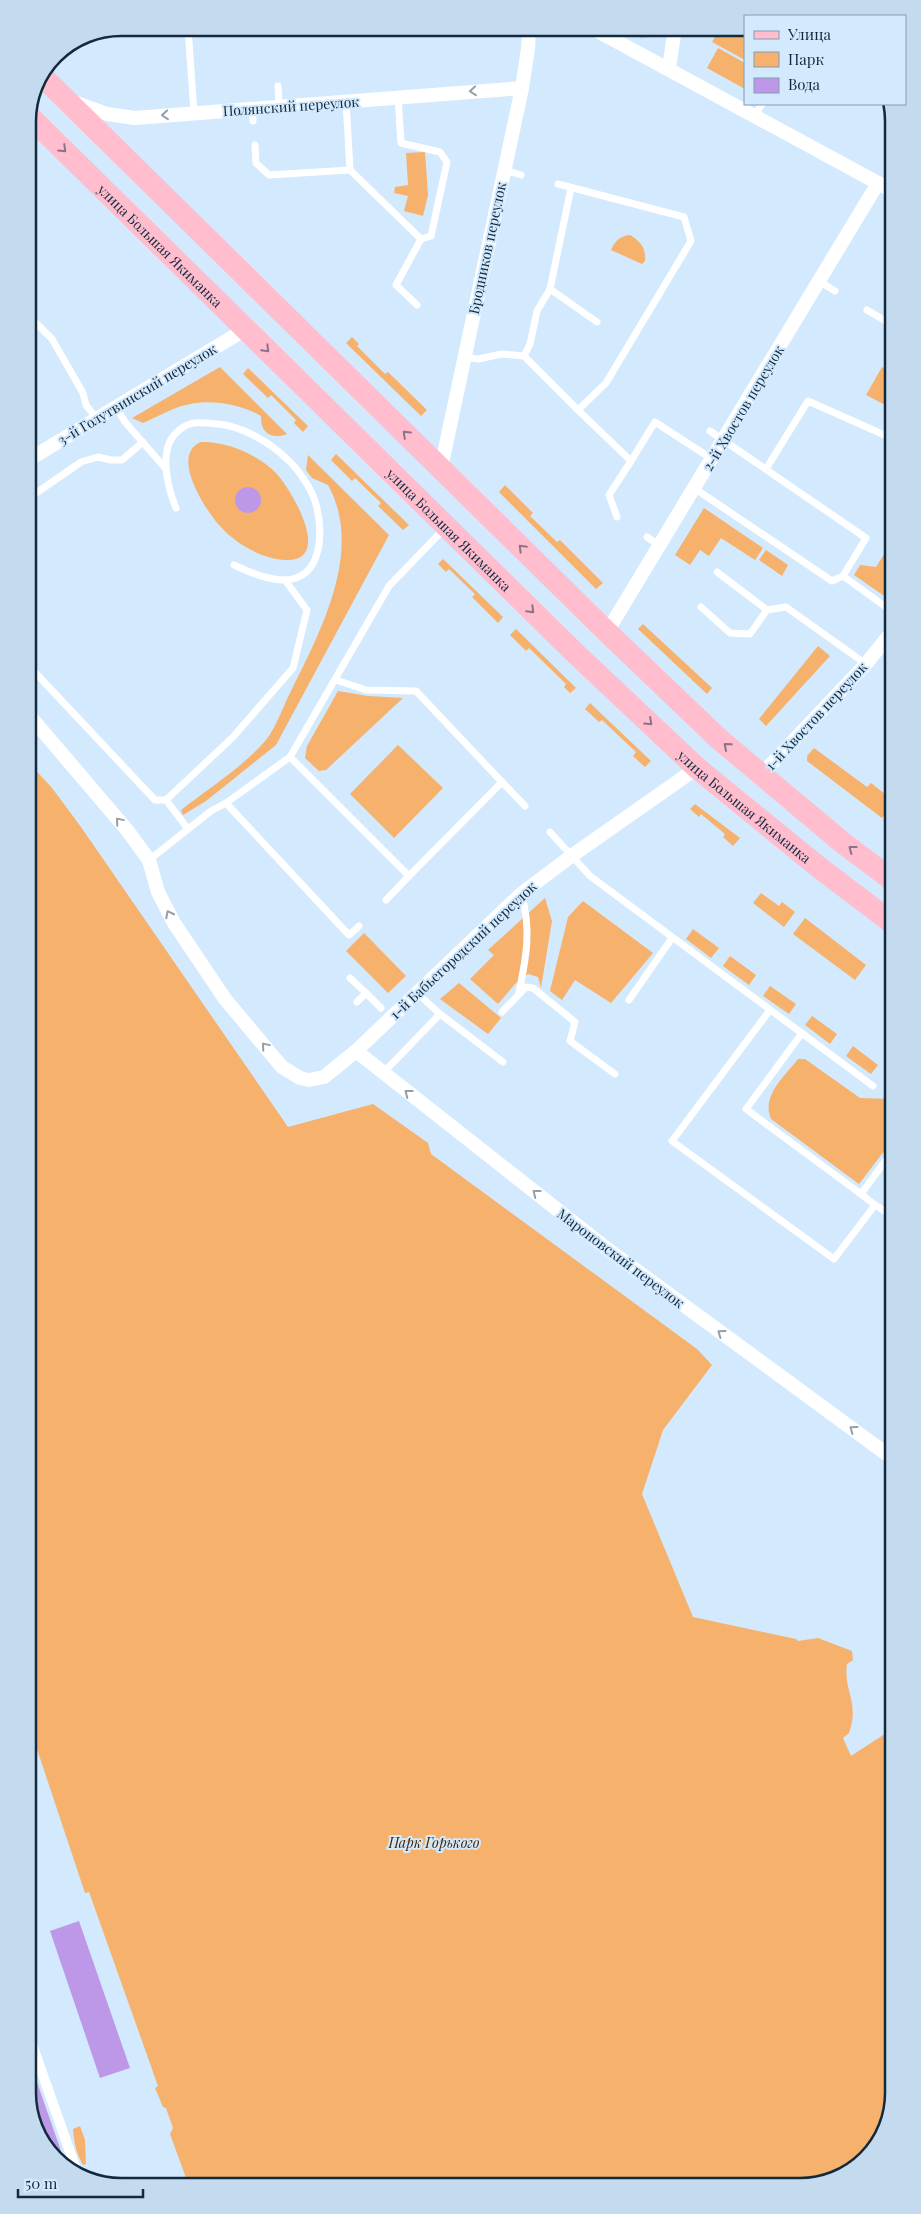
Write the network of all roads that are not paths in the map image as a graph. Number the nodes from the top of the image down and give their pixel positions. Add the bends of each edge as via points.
1 (189, 36) edge
2 (529, 36) edge
3 (607, 36) edge
4 (674, 36) edge
5 (669, 68) junction
6 (47, 81) edge
7 (278, 86) dead end
8 (522, 88) junction
9 (398, 97) junction
10 (64, 98) junction
11 (346, 101) junction
12 (744, 103) edge
13 (279, 106) junction
14 (758, 110) edge
15 (194, 113) junction
16 (36, 123) edge
17 (255, 145) dead end
18 (350, 170) junction
19 (504, 170) junction
20 (521, 175) dead end
21 (558, 184) dead end
22 (884, 186) edge
23 (571, 188) junction
24 (421, 239) junction
25 (819, 281) junction
26 (550, 289) junction
27 (835, 290) dead end
28 (417, 305) dead end
29 (868, 310) dead end
30 (885, 321) edge
31 (597, 322) dead end
32 (36, 323) edge
33 (246, 329) junction
34 (524, 356) junction
35 (464, 357) junction
36 (116, 407) junction
37 (578, 410) junction
38 (97, 419) junction
39 (710, 431) dead end
40 (885, 435) edge
41 (724, 440) junction
42 (143, 442) junction
43 (36, 455) edge
44 (712, 458) junction
45 (631, 461) junction
46 (441, 468) junction
47 (166, 469) junction
48 (766, 469) junction
49 (694, 488) junction
50 (36, 493) edge
51 (176, 508) dead end
52 (617, 517) dead end
53 (446, 526) junction
54 (647, 537) dead end
55 (660, 546) junction
56 (234, 566) dead end
57 (717, 572) dead end
58 (843, 576) junction
59 (285, 580) junction
60 (885, 606) edge
61 (701, 607) dead end
62 (768, 610) junction
63 (608, 632) junction
64 (885, 640) edge
65 (866, 664) junction
66 (36, 673) edge
67 (336, 680) junction
68 (36, 723) edge
69 (290, 757) junction
70 (697, 768) junction
71 (761, 775) junction
72 (502, 782) junction
73 (166, 800) junction
74 (226, 803) junction
75 (525, 806) dead end
76 (188, 829) junction
77 (550, 832) dead end
78 (570, 857) junction
79 (149, 860) junction
80 (885, 875) edge
81 (408, 876) junction
82 (521, 894) junction
83 (386, 900) dead end
84 (885, 917) edge
85 (359, 926) dead end
86 (672, 938) junction
87 (350, 978) dead end
88 (416, 992) junction
89 (519, 992) junction
90 (366, 993) junction
91 (629, 1000) dead end
92 (357, 1002) dead end
93 (381, 1008) dead end
94 (770, 1010) junction
95 (502, 1012) dead end
96 (440, 1014) junction
97 (802, 1034) junction
98 (356, 1051) junction
99 (503, 1062) dead end
100 (383, 1073) junction
101 (615, 1074) dead end
102 (873, 1086) dead end
103 (885, 1161) edge
104 (861, 1194) junction
105 (875, 1204) junction
106 (885, 1211) edge
107 (885, 1453) edge
108 (36, 2055) edge
109 (74, 2163) edge

1 - 15 lane
2 - 8 street, Бродников переулок
3 - 5 street
4 - 5 street
5 - 12 street
6 - 10 main road
7 - 13 lane
8 -> 9 street, Полянский переулок
8 - 19 street, Бродников переулок
9 - 11 street, Полянский переулок
9 - 24 lane via 401,143 440,152 447,162 431,236
15 -> 10 street, Полянский переулок via 135,118 107,114
46 -> 10 main road
11 - 13 street, Полянский переулок
11 - 18 lane
13 - 15 street, Полянский переулок via 253,115
14 - 22 street
16 -> 33 main road, улица Большая Якиманка
17 - 18 lane via 256,163 269,175
18 - 24 lane
19 - 20 lane
19 - 35 street, Бродников переулок
21 - 23 lane
22 - 25 street, 2-й Хвостов переулок
23 - 26 lane
23 - 37 lane via 684,217 691,241 606,383
24 - 28 lane via 396,285
25 - 27 lane
25 - 41 street, 2-й Хвостов переулок
26 - 31 lane
26 - 34 lane via 537,311
29 - 30 lane
32 - 38 lane via 52,339 83,393 86,405
33 - 36 street, 3-й Голутвинский переулок
33 -> 53 main road, улица Большая Якиманка
34 - 35 lane
34 - 37 lane
35 - 46 street, Бродников переулок
36 - 38 street, 3-й Голутвинский переулок
36 - 42 lane
37 - 45 lane
38 - 43 street, 3-й Голутвинский переулок
39 - 41 lane
40 - 48 lane via 808,400
41 - 44 street, 2-й Хвостов переулок
41 - 48 lane
42 - 47 lane
42 - 50 lane via 122,460 98,457 81,462
44 - 45 lane via 655,422
44 - 49 street, 2-й Хвостов переулок
45 - 52 lane via 609,496
63 -> 46 main road
47 - 51 lane via 168,489
47 - 59 lane via 167,452 175,434 192,422 225,425 252,435 289,460 315,500 321,534 319,552 309,569
48 - 58 lane via 866,538
49 - 55 street, 2-й Хвостов переулок
49 - 58 lane via 832,581
53 - 67 lane via 389,586
53 -> 70 main road, улица Большая Якиманка
54 - 55 lane
55 - 63 street, 2-й Хвостов переулок
56 - 59 lane
57 - 62 lane
58 - 60 lane
59 - 73 lane via 307,610 293,668 233,737
61 - 62 lane via 730,634 750,634
62 - 65 lane via 786,607
71 -> 63 main road
64 - 65 street, 1-й Хвостов переулок
65 - 71 street, 1-й Хвостов переулок
66 - 73 lane via 156,800
67 - 69 lane
67 - 72 lane via 366,690 416,691
79 -> 68 street
69 - 74 lane
69 - 81 lane
70 - 78 street, 1-й Бабьегородский переулок
70 - 84 main road, улица Большая Якиманка
80 -> 71 main road
72 - 75 lane
72 - 81 lane
73 - 76 lane
74 - 76 lane
74 - 85 lane via 349,935
76 - 79 lane
77 - 78 lane
78 - 82 street, 1-й Бабьегородский переулок
78 - 86 lane
98 -> 79 street, 1-й Бабьегородский переулок via 324,1077 300,1078 282,1067 225,999 174,923 158,892
81 - 83 lane
82 - 88 street, 1-й Бабьегородский переулок
82 - 89 lane via 527,913 527,950
86 - 91 lane
86 - 94 lane
87 - 90 lane
88 - 96 lane
88 - 98 street, 1-й Бабьегородский переулок
89 - 95 lane
89 - 101 lane via 533,988 575,1022 570,1041
90 - 92 lane
90 - 93 lane
94 - 97 lane
94 - 105 lane via 672,1141 834,1259
96 - 99 lane
96 - 100 lane
97 - 102 lane
97 - 104 lane via 746,1109
98 - 100 street, Мароновский переулок
107 -> 100 street, Мароновский переулок via 606,1248
103 - 104 lane
104 - 105 lane
105 - 106 lane
108 - 109 street

